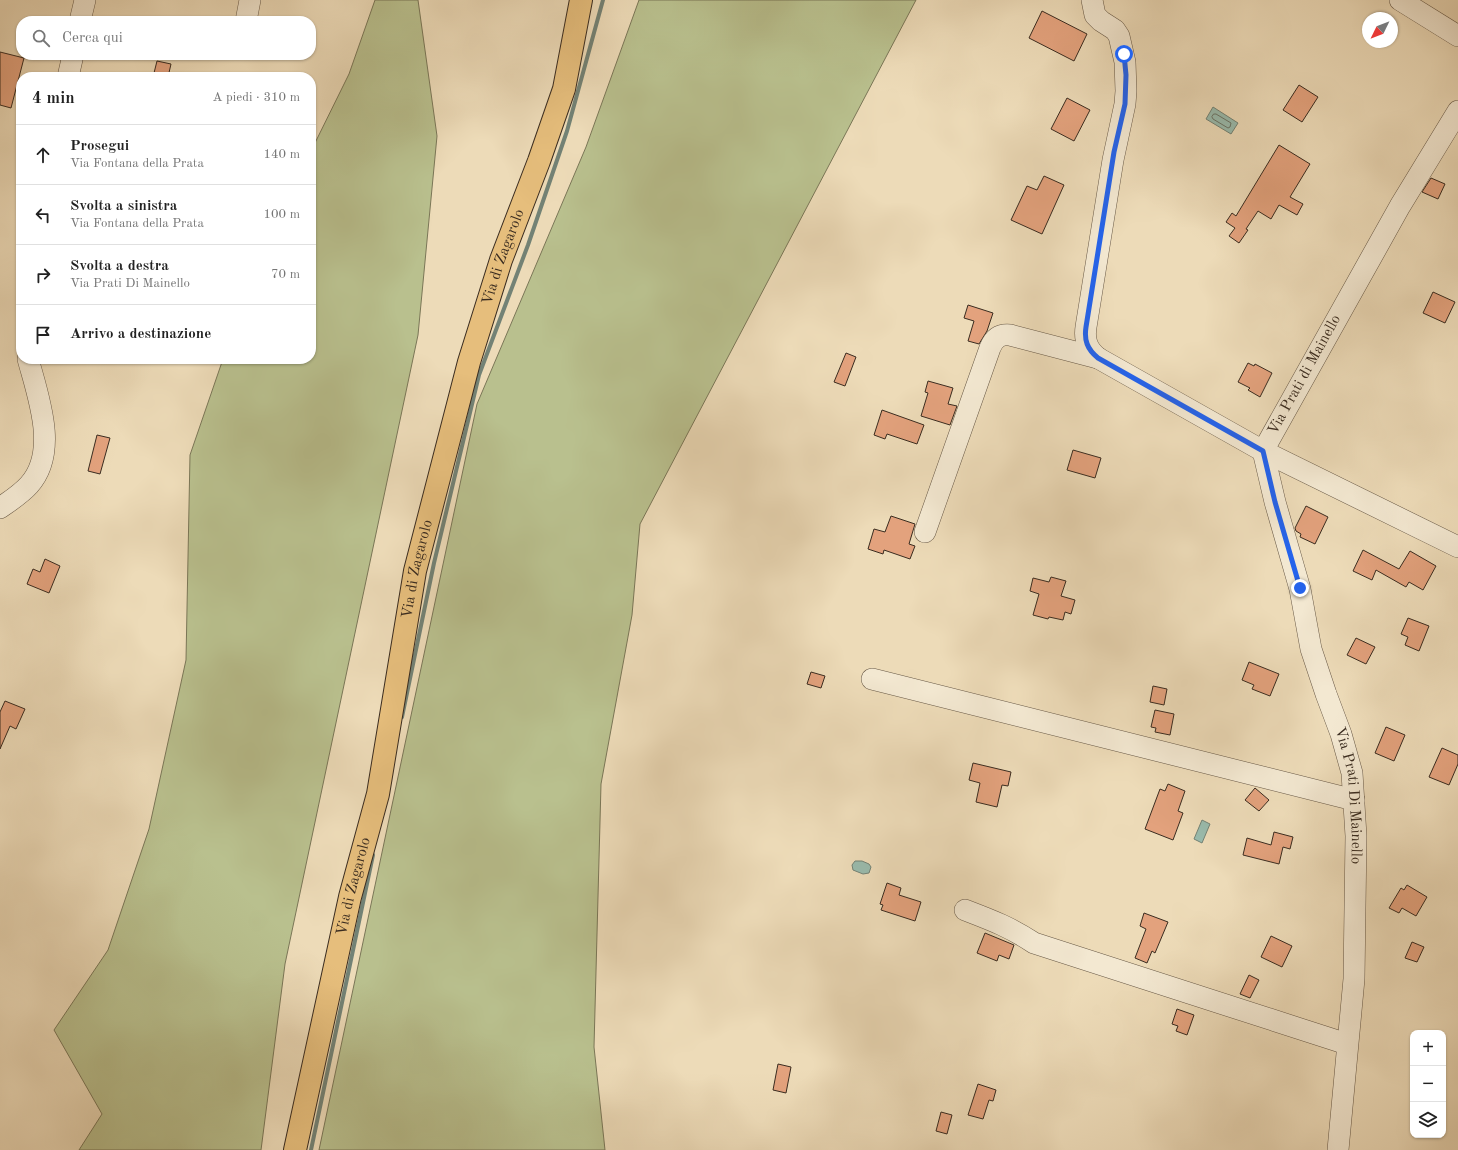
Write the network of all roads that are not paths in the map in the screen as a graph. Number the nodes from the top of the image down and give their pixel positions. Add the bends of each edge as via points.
1 (85, 0) edge
2 (250, 0) edge
3 (581, 0) edge
4 (1092, 0) edge
5 (1400, 0) edge
6 (81, 16) edge
7 (247, 16) edge
8 (1458, 36) edge
9 (72, 60) edge
10 (69, 72) edge
11 (1458, 111) edge
12 (1098, 358) junction
13 (29, 364) edge
14 (1263, 451) junction
15 (0, 508) edge
16 (925, 532) dead end
17 (1458, 546) edge
18 (872, 679) dead end
19 (1354, 800) junction
20 (965, 910) dead end
21 (1347, 1044) junction
22 (295, 1150) edge
23 (1338, 1150) edge

1 - 6 street
2 - 7 street
3 - 22 main road, Via di Zagarolo via 564,89 501,260 471,355 415,571 378,794 350,897
4 - 12 street via 1095,15 1119,36 1126,75 1125,104 1114,152 1085,336 1090,351
5 - 8 street
9 - 10 street
11 - 14 street, Via Prati di Mainello via 1400,206
12 - 14 street
12 - 16 street via 1010,335 1002,335 995,339
13 - 15 street via 42,410 42,462 29,485
14 - 17 street, Via Prati di Mainello
14 - 19 street, Via Prati Di Mainello via 1300,588 1311,649 1352,773
18 - 19 street
19 - 21 street, Via Prati Di Mainello via 1354,979
20 - 21 street via 1000,923 1034,944
21 - 23 street, Via Prati Di Mainello

